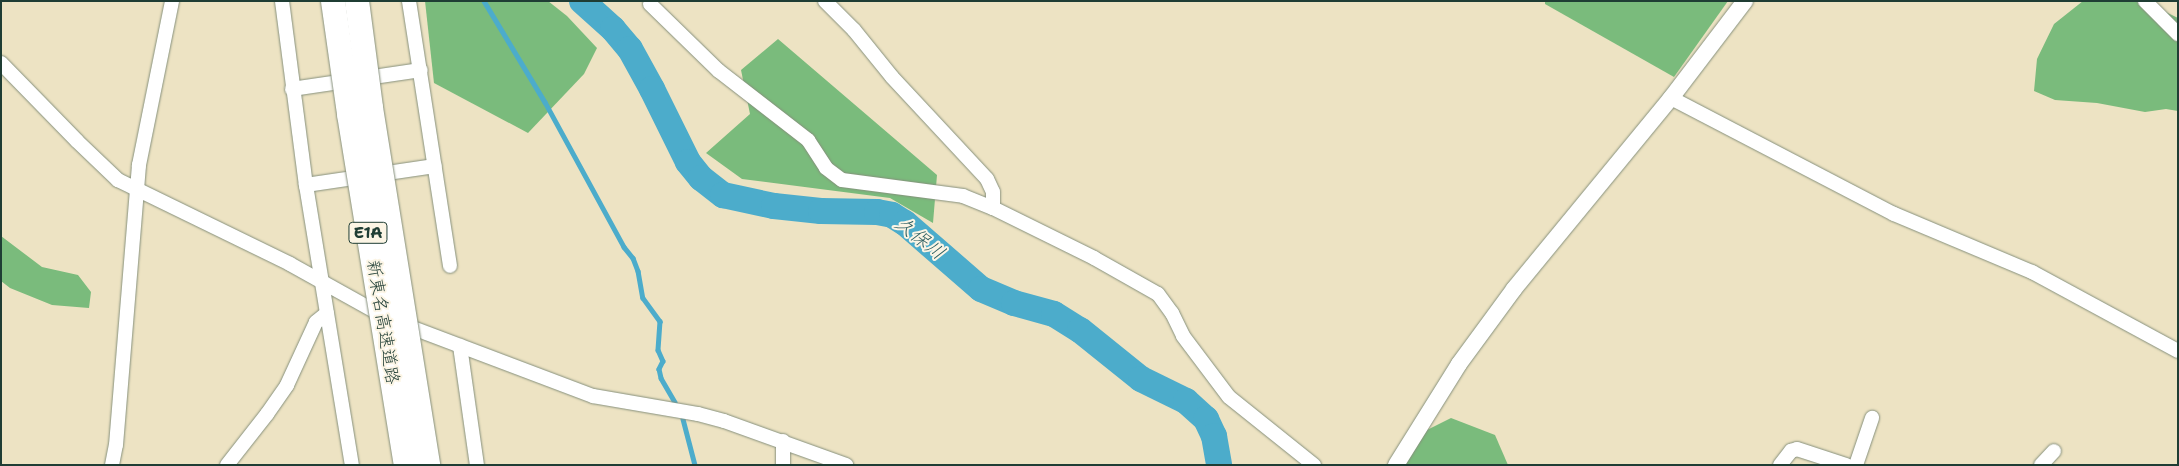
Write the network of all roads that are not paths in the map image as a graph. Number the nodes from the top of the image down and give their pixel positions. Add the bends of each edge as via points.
1 (172, 1) edge
2 (282, 1) edge
3 (333, 1) edge
4 (356, 1) edge
5 (409, 1) edge
6 (825, 1) edge
7 (1745, 1) edge
8 (2145, 1) edge
9 (650, 2) edge
10 (2178, 34) edge
11 (1, 63) edge
12 (421, 70) junction
13 (292, 89) junction
14 (1671, 98) junction
15 (435, 166) junction
16 (306, 185) junction
17 (138, 191) junction
18 (993, 208) junction
19 (450, 266) dead end
20 (322, 281) junction
21 (327, 313) junction
22 (460, 346) junction
23 (2178, 351) edge
24 (1872, 418) dead end
25 (783, 441) junction
26 (2054, 451) dead end
27 (824, 461) edge
28 (112, 465) edge
29 (227, 465) edge
30 (352, 465) edge
31 (406, 465) edge
32 (428, 465) edge
33 (477, 465) edge
34 (783, 465) edge
35 (846, 465) edge
36 (1314, 465) edge
37 (1396, 465) edge
38 (1780, 465) edge
39 (1846, 465) edge
40 (1856, 465) edge
41 (2041, 465) edge

1 - 17 street via 139,165
2 - 13 street
3 - 31 highway, 新東名高速道路 / E1A, bridge
4 - 32 highway, 新東名高速道路 / E1A, bridge
5 - 12 street
6 - 18 street via 987,179 993,192
7 - 14 street
8 - 10 street
9 - 18 street via 719,71 808,140 826,168 842,180 963,196
11 - 17 street via 118,180
12 - 13 street
12 - 15 street
13 - 16 street
14 - 23 street via 1894,214 2032,272
14 - 37 street via 1508,297 1459,364
15 - 16 street
15 - 19 street
16 - 20 street
17 - 20 street
17 - 28 street
18 - 36 street via 1158,294 1183,336 1229,397
20 - 21 street
20 - 22 street via 389,319
21 - 29 street via 316,322 287,385
21 - 30 street
22 - 25 street via 593,396 698,414
22 - 33 street
24 - 40 street
25 - 27 street
25 - 34 street
26 - 41 street
27 - 35 street
38 - 39 street via 1797,449

